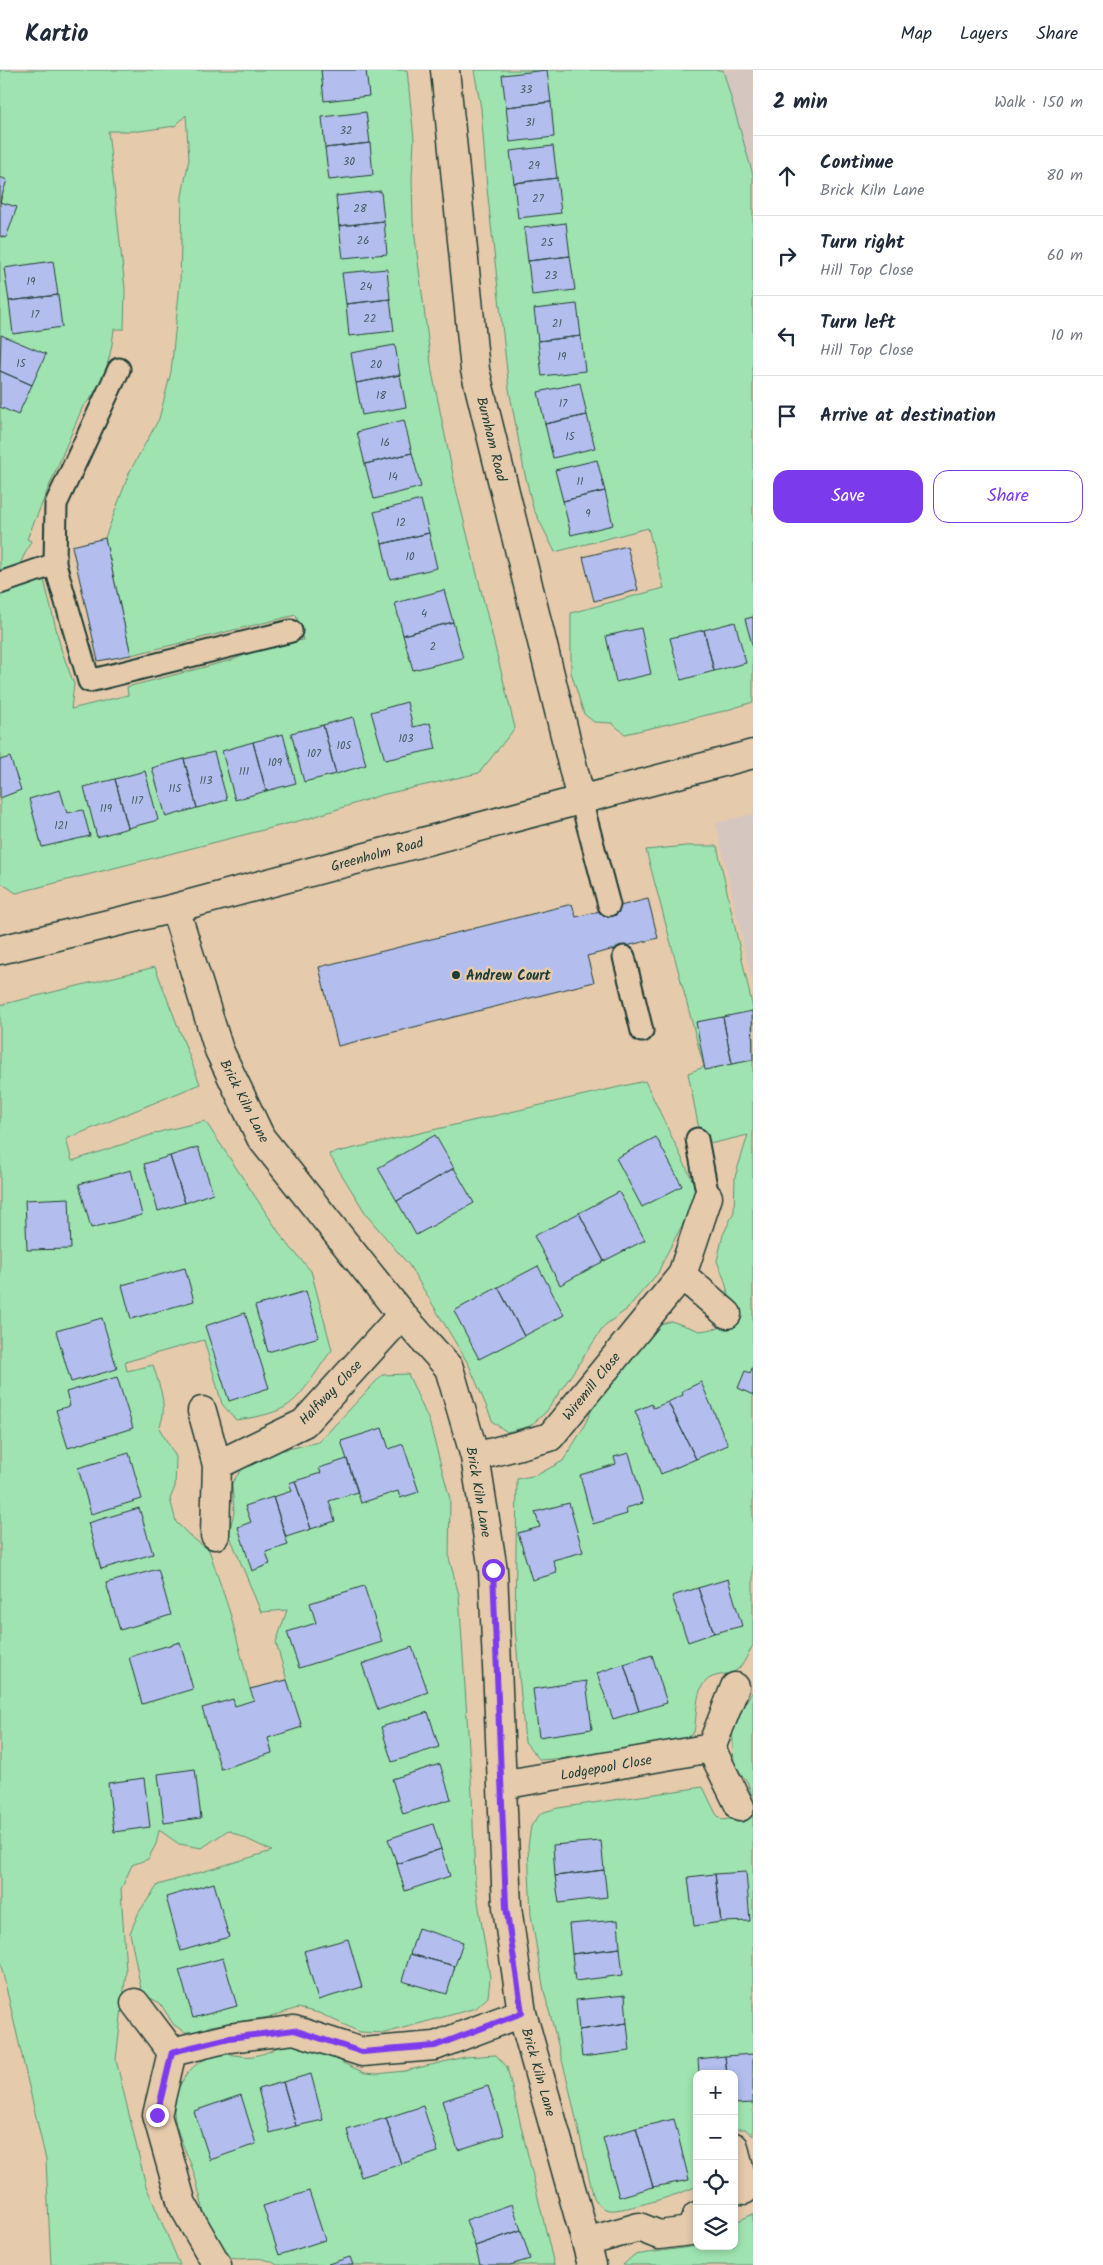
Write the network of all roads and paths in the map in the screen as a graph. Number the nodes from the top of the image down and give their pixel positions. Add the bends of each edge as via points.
1 (445, 70) edge
2 (119, 369) dead end
3 (55, 564) junction
4 (0, 583) edge
5 (291, 631) dead end
6 (753, 754) edge
7 (581, 800) junction
8 (609, 905) dead end
9 (175, 908) junction
10 (0, 950) edge
11 (624, 957) dead end
12 (642, 1031) dead end
13 (697, 1139) dead end
14 (708, 1197) joint
15 (682, 1275) junction
16 (727, 1314) dead end
17 (402, 1315) junction
18 (202, 1412) dead end
19 (475, 1457) junction
20 (217, 1465) junction
21 (214, 1535) dead end
22 (735, 1687) dead end
23 (711, 1748) junction
24 (502, 1786) junction
25 (740, 1807) dead end
26 (135, 2004) dead end
27 (522, 2013) junction
28 (172, 2052) junction
29 (737, 2160) edge
30 (744, 2193) edge
31 (693, 2225) edge
32 (589, 2253) edge
33 (217, 2265) edge

1 - 7 street, Burnham Road via 475,370
2 - 3 lane via 56,504
3 - 4 lane
3 - 5 lane via 89,681
6 - 7 street, Greenholm Road
7 - 8 lane
7 - 9 street, Greenholm Road
9 - 10 street, Greenholm Road
9 - 17 street, Brick Kiln Lane via 219,1050 261,1138
11 - 12 lane
13 - 14 lane
14 - 15 street, Wiremill Close
15 - 16 street
15 - 19 street, Wiremill Close via 550,1437
17 - 19 street, Brick Kiln Lane via 449,1368
17 - 20 street, Halfway Close via 304,1423
18 - 20 street
19 - 24 street, Brick Kiln Lane via 493,1570
20 - 21 street
22 - 23 street
23 - 24 street, Lodgepool Close
23 - 25 street
24 - 27 street, Brick Kiln Lane via 506,1907
26 - 28 street
27 - 28 street via 435,2046 362,2052 294,2030 229,2038
27 - 32 street, Brick Kiln Lane
28 - 33 street via 157,2115 182,2204
29 - 30 street
31 - 32 street, Brick Kiln Lane via 690,2232 659,2235 638,2227

